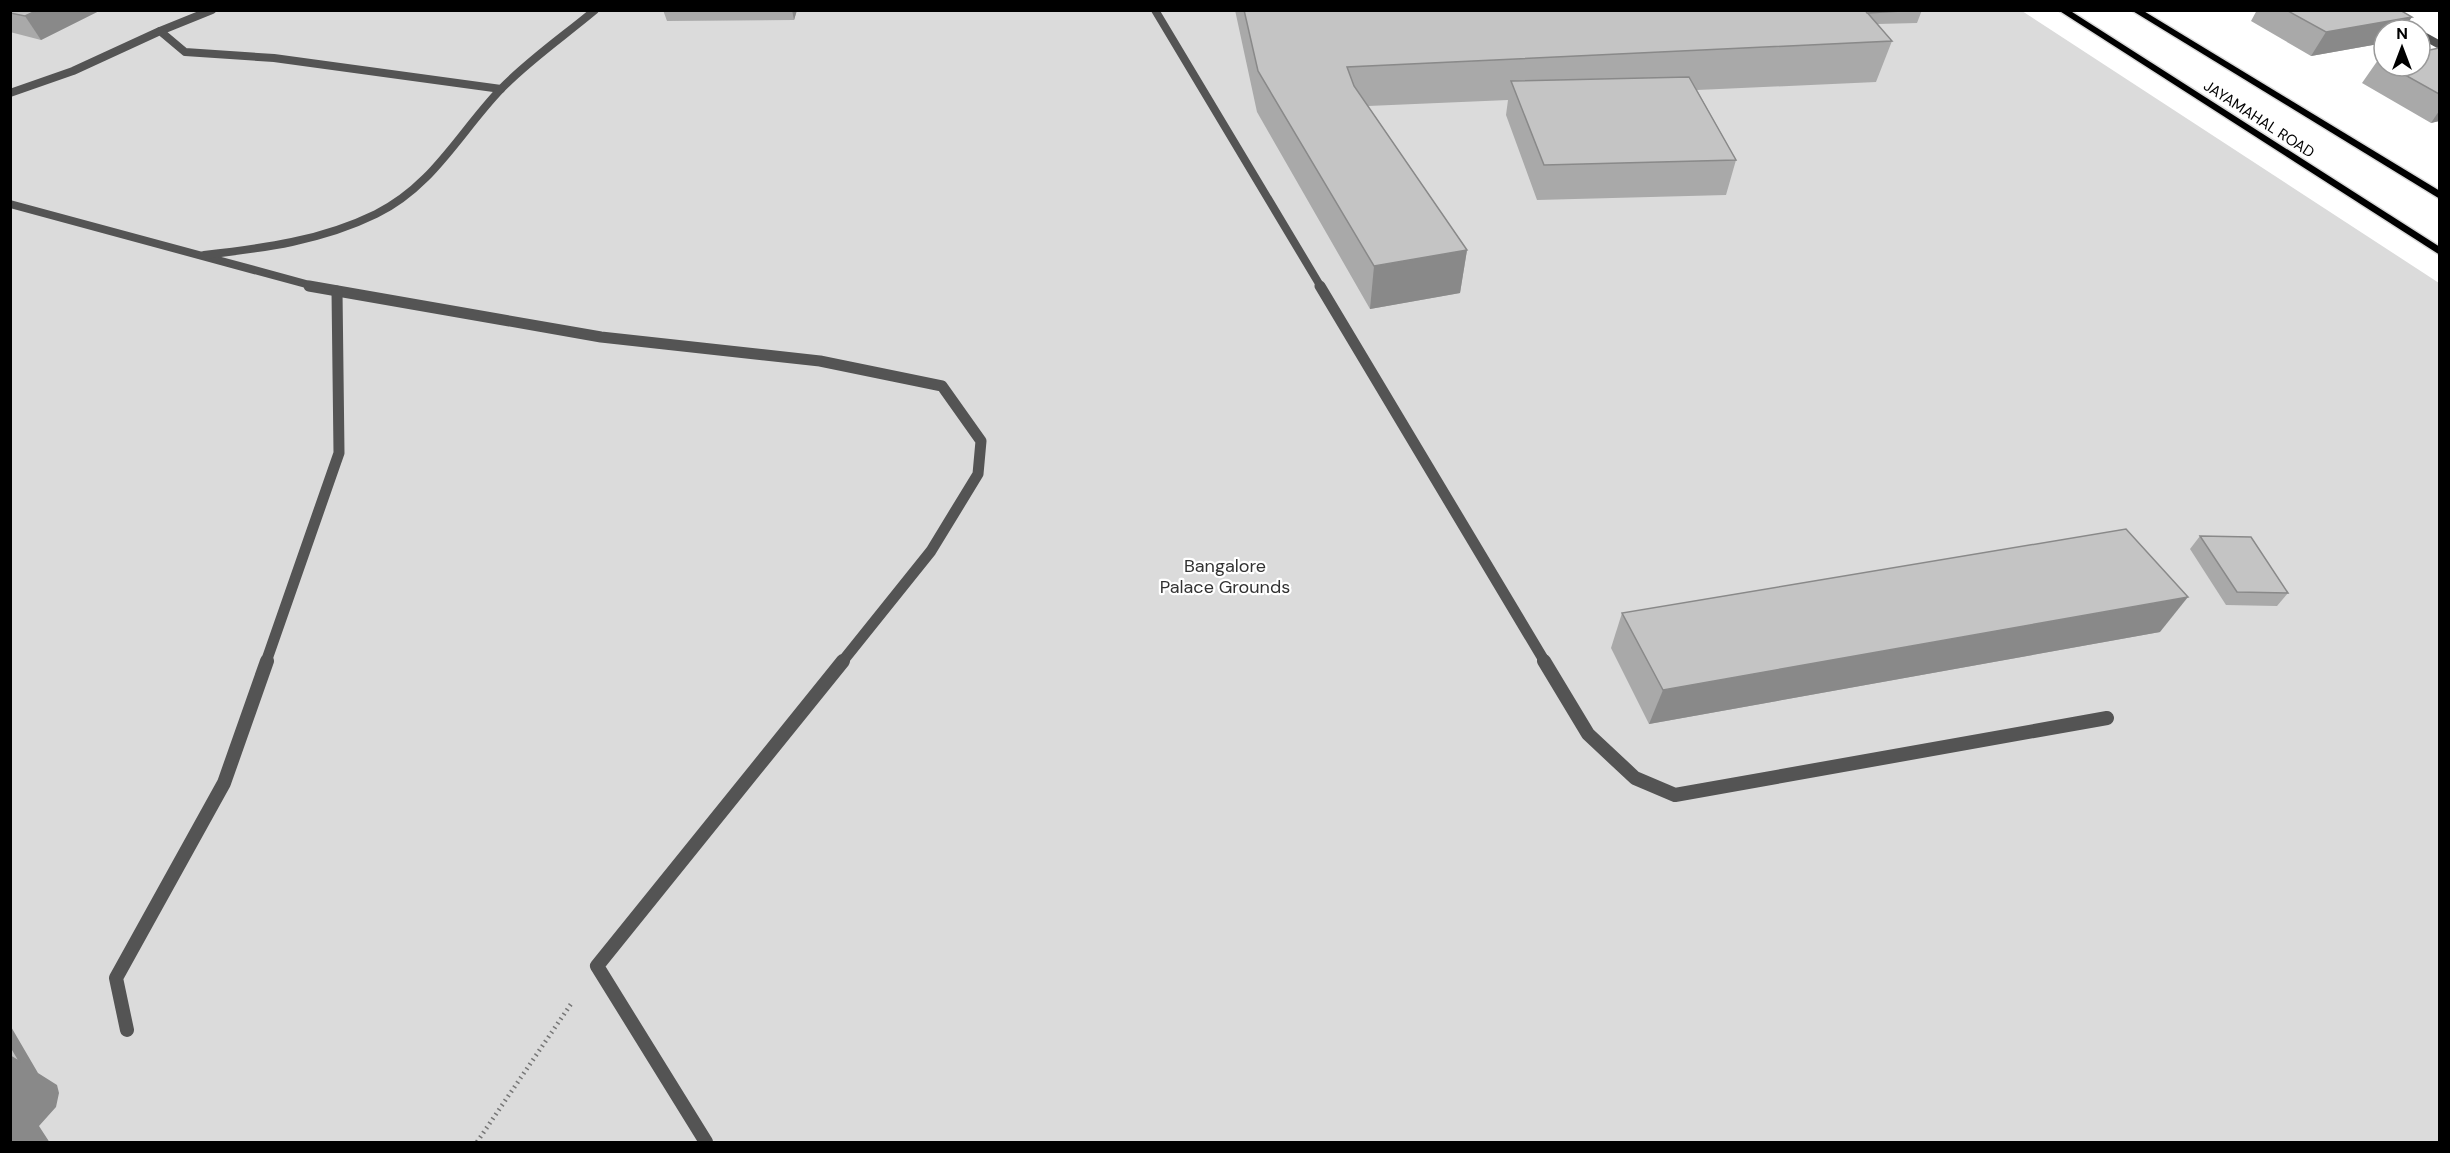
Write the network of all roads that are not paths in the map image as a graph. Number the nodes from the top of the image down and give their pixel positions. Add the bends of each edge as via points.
1 (213, 10) edge
2 (595, 10) edge
3 (1155, 10) edge
4 (2062, 10) edge
5 (2135, 10) edge
6 (2376, 10) edge
7 (2390, 18) edge
8 (160, 31) junction
9 (501, 89) junction
10 (10, 93) edge
11 (2439, 196) edge
12 (10, 204) edge
13 (2439, 252) edge
14 (197, 256) junction
15 (338, 291) junction
16 (2108, 718) dead end
17 (127, 1030) dead end
18 (706, 1143) edge

1 - 8 lane
2 - 9 lane
3 - 16 lane via 1588,734 1635,778 1675,795
4 - 13 main road, JAYAMAHAL ROAD
5 - 11 main road, JAYAMAHAL ROAD
6 - 7 lane
8 - 9 lane via 185,52 274,57
8 - 10 lane via 72,71
9 - 14 lane via 425,181 378,213 329,234 278,246
12 - 14 lane
14 - 15 lane
15 - 17 lane via 339,453 224,783 116,978
15 - 18 lane via 601,337 820,361 942,386 981,441 978,474 931,551 597,966

